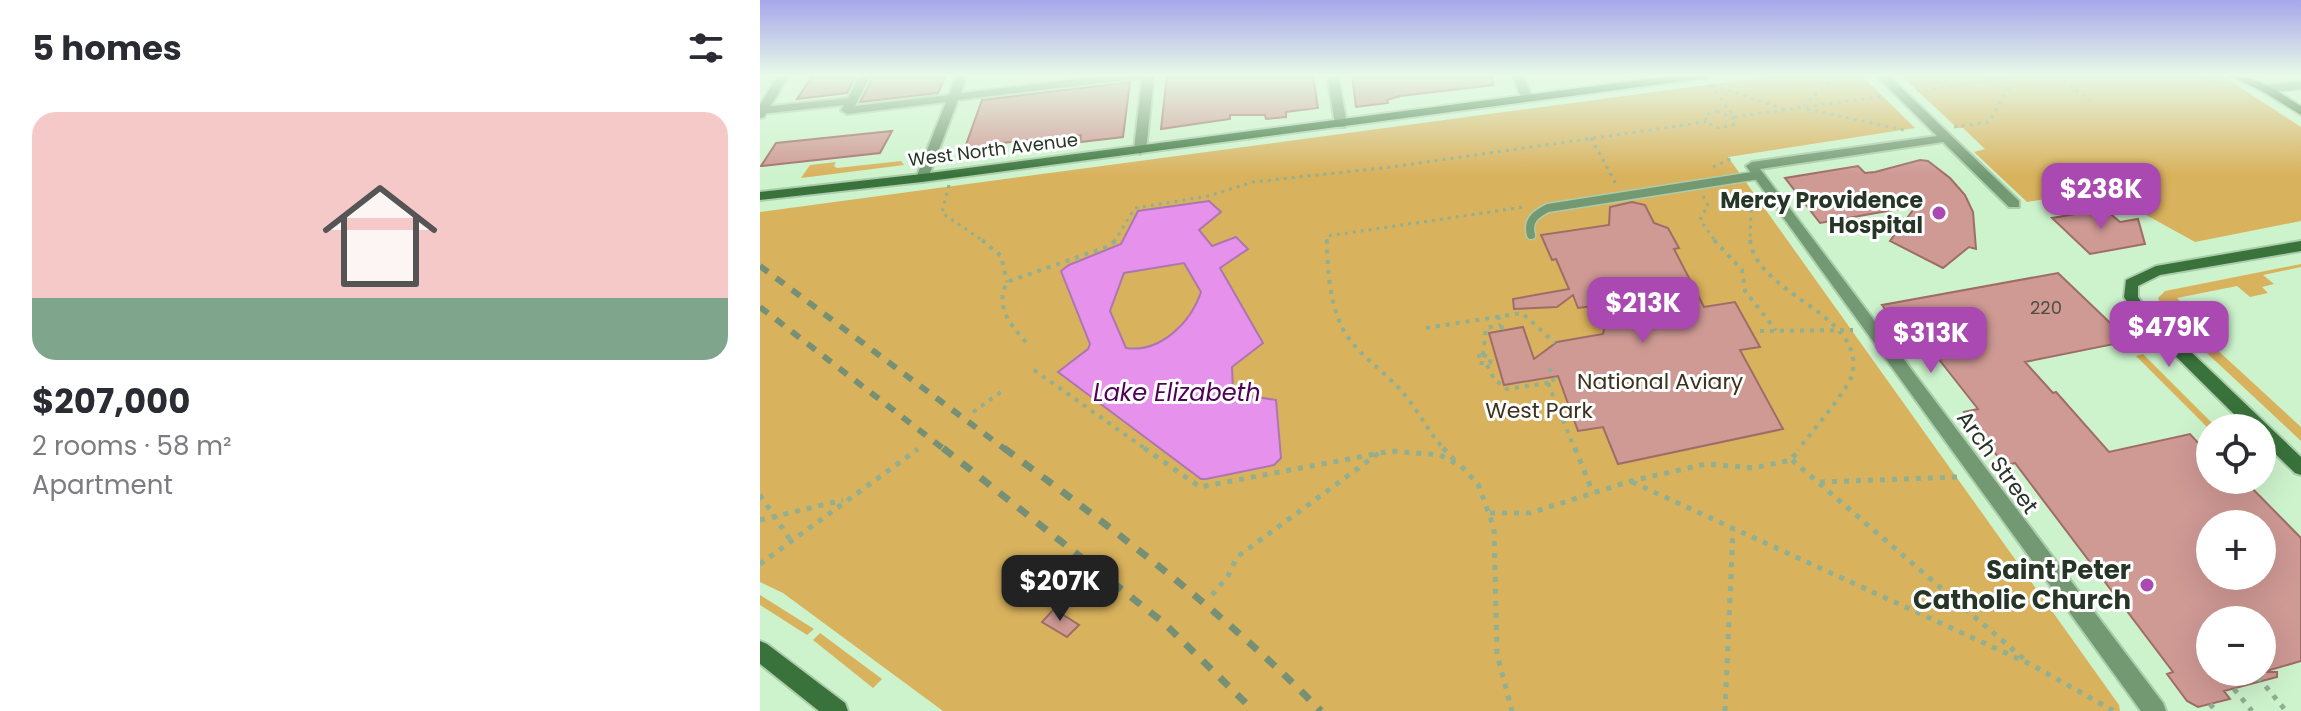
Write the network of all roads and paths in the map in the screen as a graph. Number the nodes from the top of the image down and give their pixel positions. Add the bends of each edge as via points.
1 (793, 108) edge
2 (949, 108) edge
3 (1143, 108) edge
4 (1338, 108) edge
5 (1459, 108) edge
6 (1728, 108) edge
7 (1781, 108) edge
8 (1800, 108) edge
9 (1801, 108) edge
10 (1919, 108) edge
11 (1997, 108) edge
12 (1786, 110) junction
13 (761, 112) edge
14 (1734, 117) junction
15 (1706, 122) junction
16 (1341, 124) junction
17 (1910, 131) dead end
18 (1948, 133) junction
19 (1591, 138) junction
20 (1140, 150) junction
21 (1759, 175) junction
22 (922, 178) junction
23 (1730, 180) junction
24 (1616, 184) dead end
25 (949, 185) dead end
26 (1694, 185) junction
27 (760, 196) edge
28 (2014, 204) dead end
29 (1531, 235) dead end
30 (1327, 236) dead end
31 (2301, 246) edge
32 (1007, 282) junction
33 (1498, 316) junction
34 (1426, 328) dead end
35 (1776, 330) junction
36 (1838, 330) junction
37 (1855, 330) dead end
38 (1760, 331) dead end
39 (1026, 342) dead end
40 (1555, 343) dead end
41 (1483, 355) junction
42 (1487, 365) junction
43 (1549, 366) dead end
44 (1034, 370) dead end
45 (1548, 383) junction
46 (1001, 392) dead end
47 (973, 412) dead end
48 (2245, 414) edge
49 (2276, 444) edge
50 (918, 449) dead end
51 (1382, 451) junction
52 (1791, 460) junction
53 (1462, 467) junction
54 (2301, 468) edge
55 (1960, 477) dead end
56 (1631, 481) junction
57 (1818, 482) junction
58 (1593, 493) junction
59 (760, 495) edge
60 (847, 499) junction
61 (1490, 513) junction
62 (776, 517) junction
63 (760, 520) edge
64 (1733, 529) junction
65 (791, 541) junction
66 (760, 564) edge
67 (1212, 595) dead end
68 (760, 651) edge
69 (2030, 664) junction
70 (2265, 686) edge
71 (2234, 689) dead end
72 (2210, 704) dead end
73 (837, 711) edge
74 (1512, 711) edge
75 (1725, 711) edge
76 (2114, 711) edge
77 (2155, 711) edge
78 (2216, 711) edge
79 (2252, 711) edge
80 (2286, 711) edge

1 - 13 street
2 - 22 street
3 - 20 street
4 - 16 street
5 - 16 main road, West North Avenue
6 - 14 path
7 - 12 path
8 - 12 path
9 - 17 path
10 - 18 street
11 - 18 path via 1989,122
12 - 14 path
14 - 15 path via 1733,125 1725,128
14 - 15 path via 1713,111 1705,115
15 - 19 path
16 - 20 main road, West North Avenue
18 - 21 street via 1752,166
18 - 28 street
19 - 24 path
19 - 32 path via 1263,180 1209,196 1142,206 1131,212 1109,246
20 - 22 main road, West North Avenue
21 - 23 lane
21 - 77 street, Arch Street
22 - 27 main road, West North Avenue
23 - 26 lane
23 - 36 path via 1751,210 1750,244 1755,255 1782,287
25 - 32 path via 942,213 996,249
26 - 29 lane via 1548,208 1532,217
26 - 35 path via 1708,205 1702,226 1742,270 1745,291
30 - 53 path via 1333,297 1347,336 1405,395 1428,432
31 - 48 main road via 2156,271 2131,284 2131,297 2142,314
32 - 39 path via 1001,311
33 - 34 path
33 - 40 path via 1522,313
33 - 41 path via 1502,328 1486,328
35 - 36 path
35 - 38 path
36 - 37 path
36 - 52 path via 1853,356 1852,377
41 - 42 path via 1491,358
41 - 42 path via 1479,363
42 - 45 path via 1507,389
43 - 45 path via 1554,382
44 - 51 path via 1200,487
45 - 58 path
46 - 47 path
49 - 54 main road
50 - 60 path
51 - 53 path via 1420,450
51 - 67 path via 1237,557
52 - 56 path via 1754,468 1706,464
52 - 57 path
53 - 61 path
55 - 57 path
56 - 58 path
56 - 64 path
57 - 69 path
58 - 61 path via 1530,513
59 - 62 path
60 - 62 path
60 - 65 path
61 - 74 path via 1496,650
62 - 63 path
62 - 65 path
64 - 69 path
64 - 75 path
65 - 66 path
68 - 73 main road
69 - 76 path
70 - 80 path
71 - 79 path
72 - 78 path

